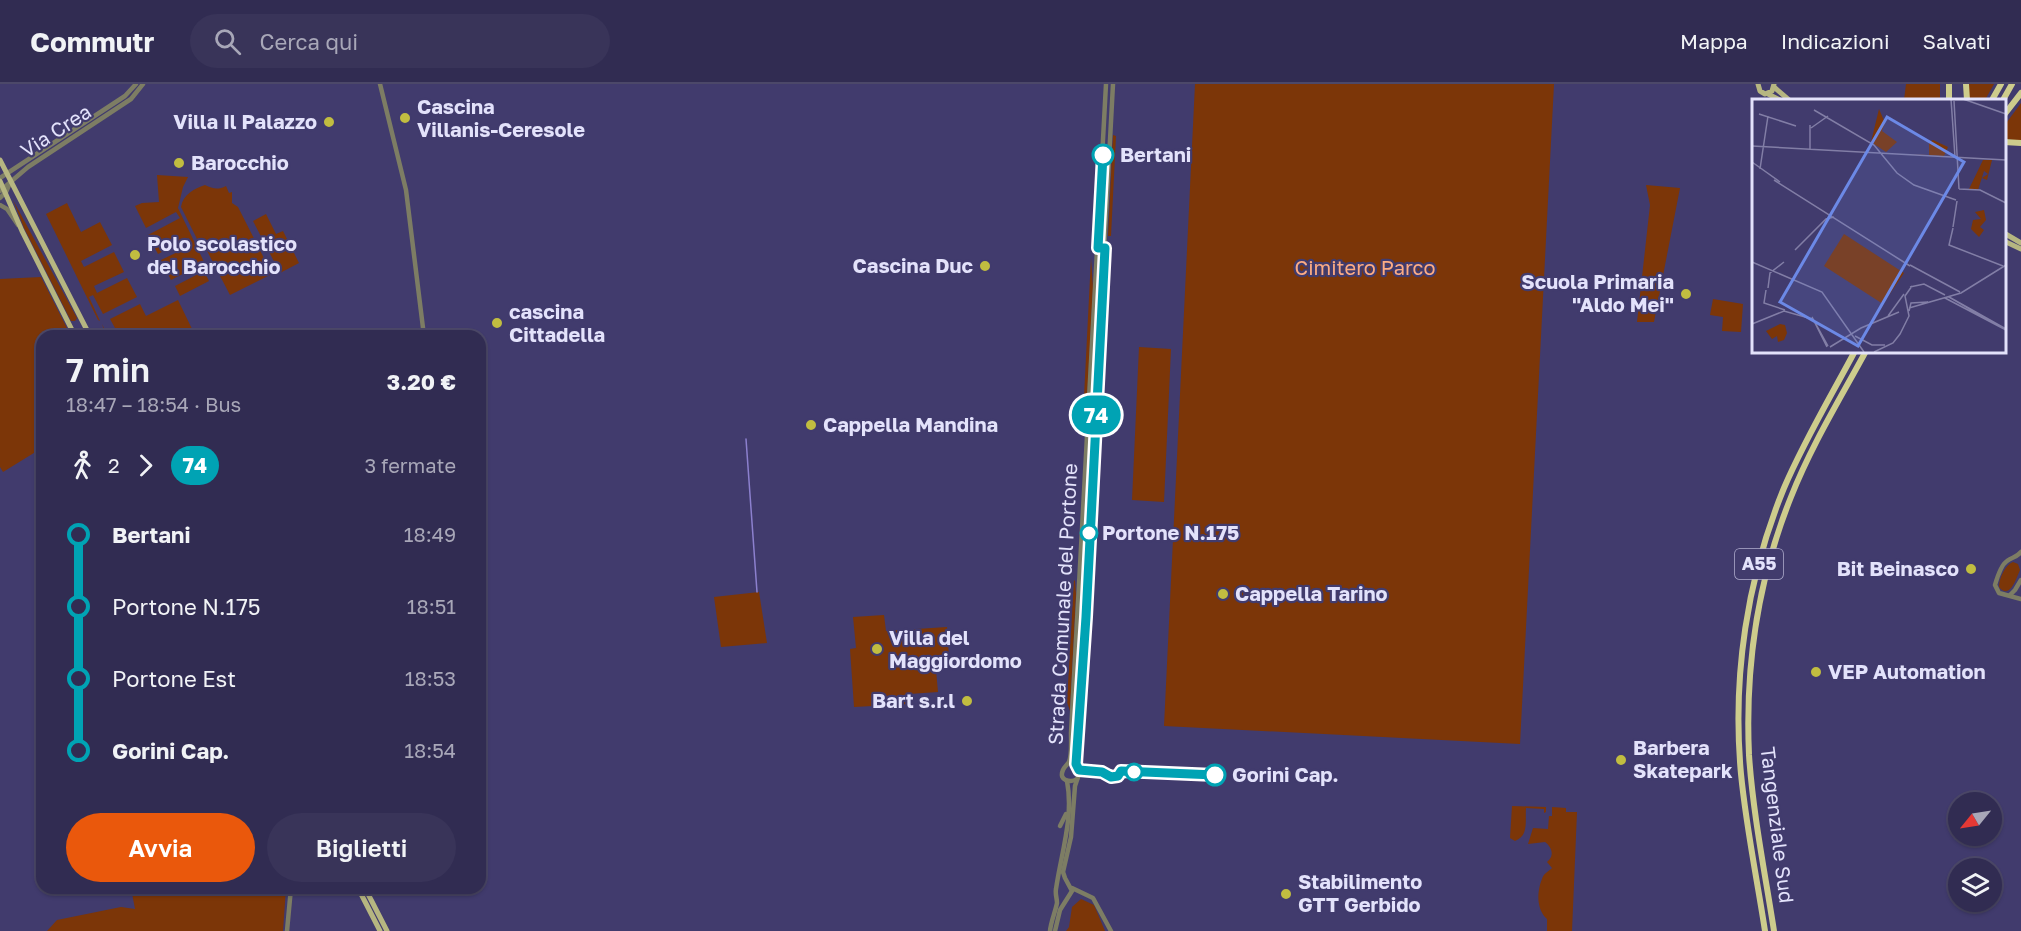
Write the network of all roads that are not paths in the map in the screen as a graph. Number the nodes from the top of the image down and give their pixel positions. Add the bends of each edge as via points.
1 (136, 84) edge
2 (143, 84) edge
3 (380, 84) edge
4 (1106, 84) edge
5 (1113, 84) edge
6 (1758, 84) edge
7 (1966, 84) edge
8 (2001, 84) edge
9 (2012, 84) edge
10 (1774, 85) edge
11 (2021, 93) edge
12 (1768, 94) junction
13 (1778, 99) edge
14 (1788, 99) edge
15 (1967, 99) edge
16 (1993, 99) edge
17 (2004, 99) edge
18 (2021, 99) edge
19 (2006, 113) edge
20 (2006, 114) edge
21 (2006, 142) edge
22 (2021, 143) edge
23 (0, 160) edge
24 (9, 177) junction
25 (0, 179) edge
26 (3, 190) edge
27 (0, 198) edge
28 (0, 205) edge
29 (22, 231) junction
30 (2006, 234) edge
31 (2006, 242) edge
32 (2021, 243) edge
33 (2021, 249) edge
34 (83, 322) junction
35 (71, 328) joint
36 (87, 330) edge
37 (423, 330) edge
38 (1854, 352) edge
39 (1865, 352) edge
40 (2021, 552) edge
41 (2017, 560) edge
42 (2021, 580) edge
43 (2017, 588) junction
44 (2010, 595) junction
45 (2021, 596) edge
46 (1067, 766) junction
47 (1076, 767) junction
48 (1077, 779) junction
49 (1067, 781) junction
50 (1068, 812) junction
51 (1060, 826) dead end
52 (1057, 885) junction
53 (1070, 886) junction
54 (1084, 893) junction
55 (290, 894) edge
56 (361, 894) edge
57 (368, 894) edge
58 (1056, 895) junction
59 (1068, 898) junction
60 (287, 931) edge
61 (380, 931) edge
62 (387, 931) edge
63 (1050, 931) edge
64 (1055, 931) edge
65 (1111, 931) edge
66 (1765, 931) edge
67 (1774, 931) edge

1 - 24 street, Via Crea via 125,96
2 - 24 street, Via Crea via 131,99
3 - 37 street via 406,190
4 - 46 street, Strada Comunale del Portone
5 - 47 street, Strada Comunale del Portone
6 - 12 main road via 1760,91
7 - 15 highway
8 - 16 highway
9 - 17 highway
10 - 12 main road
10 - 14 main road
11 - 19 highway
12 - 13 main road
18 - 20 highway
21 - 22 highway
23 - 24 main road
24 - 25 street, Via Crea
24 - 26 street, Via Crea
24 - 34 main road
25 - 26 main road
26 - 27 street, Via Crea
26 - 29 main road
28 - 29 street
29 - 35 main road
30 - 32 main road
31 - 33 main road
34 - 35 main road
34 - 36 main road
38 - 66 highway, Tangenziale Sud / A55 via 1784,489 1763,547 1745,631 1739,692 1740,750
39 - 67 highway, Tangenziale Sud / A55 via 1791,497 1772,552 1758,614 1749,682 1749,757
40 - 41 street
41 - 44 street via 2004,563 1995,582 1999,593
42 - 43 street
43 - 44 street
43 - 45 street
44 - 45 street
46 - 47 street, Strada Comunale del Portone
46 - 49 street, Strada Comunale del Portone via 1062,772
47 - 48 street, Strada Comunale del Portone
48 - 49 street
48 - 53 street, Strada Comunale del Portone via 1064,868
49 - 50 street, Strada Comunale del Portone
50 - 51 street
50 - 52 street, Strada Comunale del Portone
52 - 53 street
52 - 58 street, Strada Comunale del Portone
53 - 54 street
53 - 59 street, Strada Comunale del Portone
54 - 59 street
54 - 65 street via 1096,901
55 - 60 street
56 - 61 main road
57 - 62 main road
58 - 59 street
58 - 63 street, Strada Comunale del Portone
59 - 64 street, Strada Comunale del Portone

